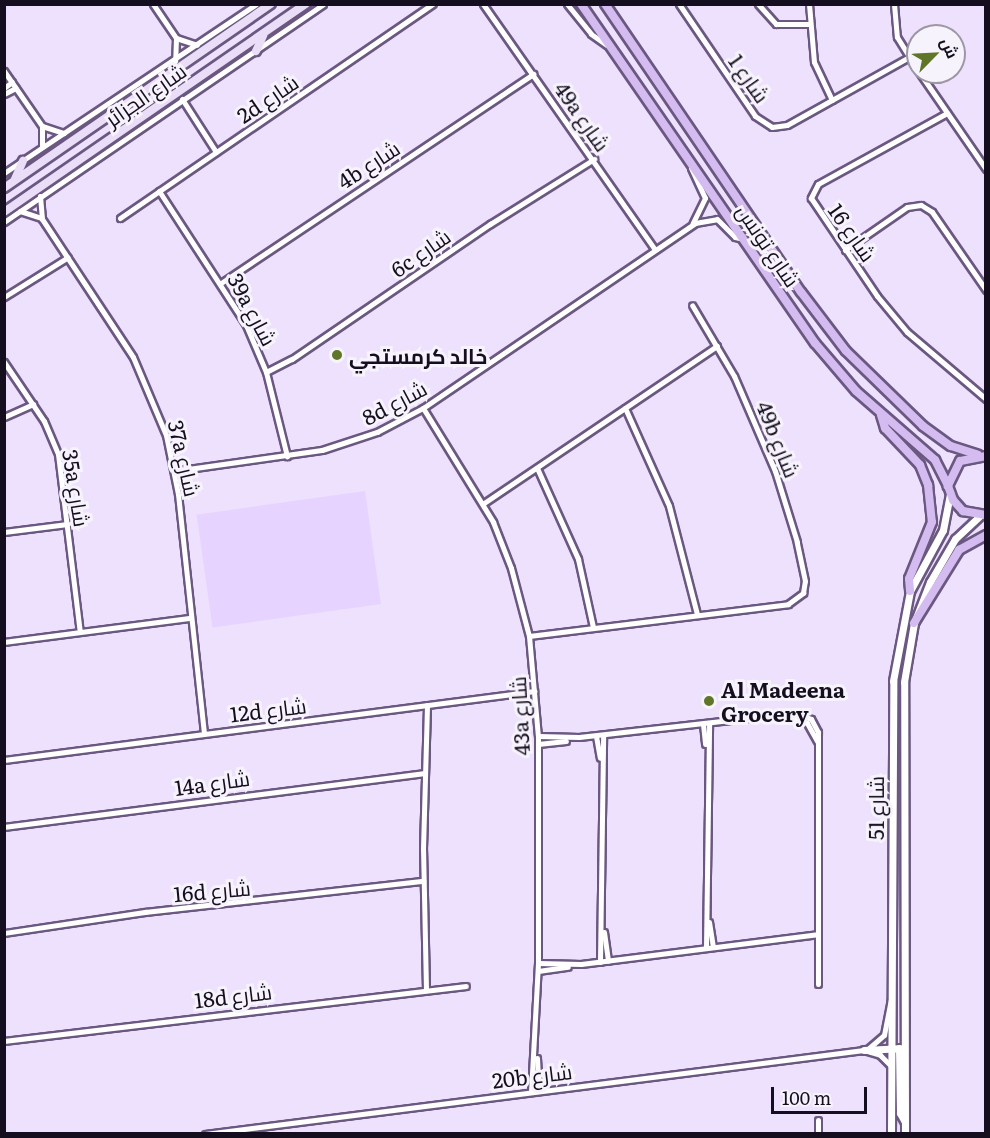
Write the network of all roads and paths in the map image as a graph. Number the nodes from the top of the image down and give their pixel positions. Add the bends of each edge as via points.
1 (153, 4) edge
2 (256, 4) edge
3 (271, 4) edge
4 (306, 4) edge
5 (323, 4) edge
6 (433, 4) edge
7 (483, 4) edge
8 (567, 4) edge
9 (581, 4) edge
10 (605, 4) edge
11 (679, 4) edge
12 (758, 4) edge
13 (809, 4) edge
14 (894, 4) edge
15 (808, 24) junction
16 (264, 33) junction
17 (176, 38) junction
18 (198, 46) junction
19 (612, 47) junction
20 (256, 51) junction
21 (906, 51) edge
22 (906, 59) edge
23 (174, 62) junction
24 (4, 71) edge
25 (533, 74) junction
26 (12, 82) junction
27 (928, 84) edge
28 (4, 88) edge
29 (16, 88) junction
30 (4, 94) edge
31 (182, 99) junction
32 (831, 100) junction
33 (947, 113) junction
34 (42, 126) junction
35 (64, 133) junction
36 (42, 148) junction
37 (216, 152) junction
38 (594, 159) junction
39 (983, 160) edge
40 (23, 161) junction
41 (691, 163) junction
42 (986, 170) edge
43 (4, 173) edge
44 (15, 181) junction
45 (4, 188) edge
46 (159, 191) junction
47 (40, 196) junction
48 (20, 211) junction
49 (4, 212) edge
50 (120, 218) dead end
51 (42, 219) junction
52 (4, 222) edge
53 (690, 226) junction
54 (743, 239) junction
55 (654, 248) junction
56 (845, 250) junction
57 (68, 257) junction
58 (221, 283) junction
59 (986, 290) edge
60 (4, 297) edge
61 (692, 305) dead end
62 (717, 346) junction
63 (4, 362) edge
64 (266, 372) junction
65 (986, 399) edge
66 (33, 404) junction
67 (423, 408) junction
68 (624, 408) junction
69 (881, 415) junction
70 (4, 417) edge
71 (982, 455) edge
72 (287, 456) junction
73 (537, 468) junction
74 (174, 471) junction
75 (949, 489) junction
76 (484, 503) junction
77 (983, 515) edge
78 (67, 524) junction
79 (4, 532) edge
80 (986, 535) edge
81 (910, 591) junction
82 (698, 614) junction
83 (190, 618) junction
84 (914, 623) junction
85 (593, 627) junction
86 (80, 632) junction
87 (529, 636) junction
88 (4, 642) edge
89 (535, 691) junction
90 (427, 705) junction
91 (706, 724) junction
92 (204, 734) junction
93 (600, 735) junction
94 (538, 736) junction
95 (579, 737) junction
96 (538, 744) junction
97 (4, 760) edge
98 (425, 773) junction
99 (4, 827) edge
100 (423, 881) junction
101 (602, 922) junction
102 (4, 933) edge
103 (818, 934) junction
104 (709, 948) junction
105 (608, 961) junction
106 (600, 962) junction
107 (538, 963) junction
108 (581, 964) junction
109 (538, 971) junction
110 (818, 984) dead end
111 (466, 986) dead end
112 (426, 990) junction
113 (892, 998) junction
114 (4, 1041) edge
115 (892, 1046) junction
116 (535, 1048) junction
117 (864, 1050) junction
118 (891, 1068) junction
119 (531, 1091) junction
120 (539, 1091) junction
121 (818, 1120) dead end
122 (905, 1122) junction
123 (232, 1132) edge
124 (204, 1134) edge
125 (818, 1134) edge
126 (891, 1134) edge
127 (905, 1134) edge

1 - 17 street
2 - 18 street
3 - 44 main road, شارع الجزائر
4 - 16 main road, شارع الجزائر
5 - 20 street
6 - 37 street, 2d شارع
7 - 25 street, 49a شارع
8 - 19 street via 591,34
9 - 19 main road, شارع تونس
10 - 71 main road, شارع تونس via 841,345 877,385 924,426 951,446
11 - 32 street, شارع 1 via 762,123 783,126
12 - 15 street via 776,24
13 - 15 street
14 - 21 street via 895,31
15 - 32 street via 814,62
16 - 20 main road
16 - 49 main road, شارع الجزائر
17 - 18 street
17 - 23 street
18 - 23 street
19 - 41 main road, شارع تونس
20 - 31 street
22 - 32 street, شارع 1
23 - 35 street
24 - 26 street
25 - 38 street, 49a شارع
25 - 58 street, 4b شارع
26 - 28 street
26 - 29 street
27 - 33 street
29 - 30 street
29 - 34 street
31 - 37 street
31 - 47 street via 85,170
33 - 39 street
33 - 56 street, شارع 16 via 814,189 813,206
34 - 35 street
34 - 36 street
35 - 36 street
36 - 40 street
37 - 46 street, 2d شارع
38 - 55 street, 49a شارع
38 - 64 street, 6c شارع via 489,224 292,359
39 - 42 street
40 - 43 street
40 - 44 main road
41 - 53 street, 8d شارع via 705,198 701,212
41 - 54 main road, شارع تونس
44 - 45 main road, شارع الجزائر
46 - 50 street, 2d شارع
46 - 58 street, 39a شارع
47 - 48 street
47 - 51 street, 37a شارع
48 - 51 street
48 - 52 street
51 - 57 street, 37a شارع
53 - 54 street, 8d شارع via 717,219 735,237
53 - 55 street, 8d شارع
54 - 69 main road, شارع تونس via 815,343
55 - 67 street, 8d شارع
56 - 59 street via 904,209 921,205 932,212
56 - 65 street, شارع 16 via 907,332
57 - 60 street
57 - 74 street, 37a شارع via 142,374 166,435
58 - 64 street, 39a شارع via 246,325
61 - 62 street, 49b شارع
62 - 68 street
62 - 82 street, 49b شارع via 751,411 780,486 804,577 801,597 788,604
63 - 66 street, 35a شارع
64 - 72 street, 39a شارع
66 - 70 street
66 - 78 street, 35a شارع via 58,454
67 - 72 street, 8d شارع via 360,439
67 - 76 street, 43a شارع
68 - 73 street
68 - 82 street via 669,506
69 - 75 main road, شارع تونس via 935,460
69 - 81 main road via 885,428 920,465 928,485 931,528 909,579
71 - 75 main road via 954,468
72 - 74 street, 8d شارع
73 - 76 street
73 - 85 street via 578,559
74 - 83 street, 37a شارع
75 - 77 main road, شارع تونس via 963,511
75 - 81 street, شارع 51 via 943,530
76 - 87 street, 43a شارع via 511,568
77 - 84 street, شارع 51 via 955,539 930,582
78 - 79 street
78 - 86 street, 35a شارع
80 - 84 main road via 959,550
81 - 113 street, شارع 51 via 891,711
82 - 85 street
83 - 86 street
83 - 92 street, 37a شارع
84 - 122 street, شارع 51 via 904,703
85 - 87 street
86 - 88 street
87 - 89 street, 43a شارع
89 - 90 street, 12d شارع
89 - 94 street, 43a شارع
90 - 92 street, 12d شارع
90 - 98 street
91 - 93 street
91 - 103 street via 785,716 809,721 817,741
91 - 104 street
92 - 97 street, 12d شارع
93 - 95 street
93 - 101 street
94 - 95 street
94 - 96 street, 43a شارع
95 - 96 street
96 - 107 street, 43a شارع
98 - 99 street, 14a شارع
98 - 100 street
100 - 102 street, 16d شارع via 145,912
100 - 112 street
101 - 105 street
101 - 106 street
103 - 104 street
103 - 110 street
104 - 105 street
105 - 106 street
106 - 108 street
107 - 108 street
107 - 109 street, 43a شارع
108 - 109 street
109 - 116 street, 43a شارع
111 - 112 street, 18d شارع
112 - 114 street, 18d شارع
113 - 115 street, شارع 51
113 - 117 street via 884,1035
115 - 117 street
115 - 118 street, شارع 51
115 - 122 street via 901,1053 899,1111
116 - 119 street, 43a شارع
116 - 120 street, 43a شارع
117 - 118 street via 880,1055
117 - 120 street, 20b شارع
118 - 126 street, شارع 51
119 - 120 street, 20b شارع
119 - 123 street, 20b شارع
121 - 125 street
122 - 127 street, شارع 51
123 - 124 street, 20b شارع

